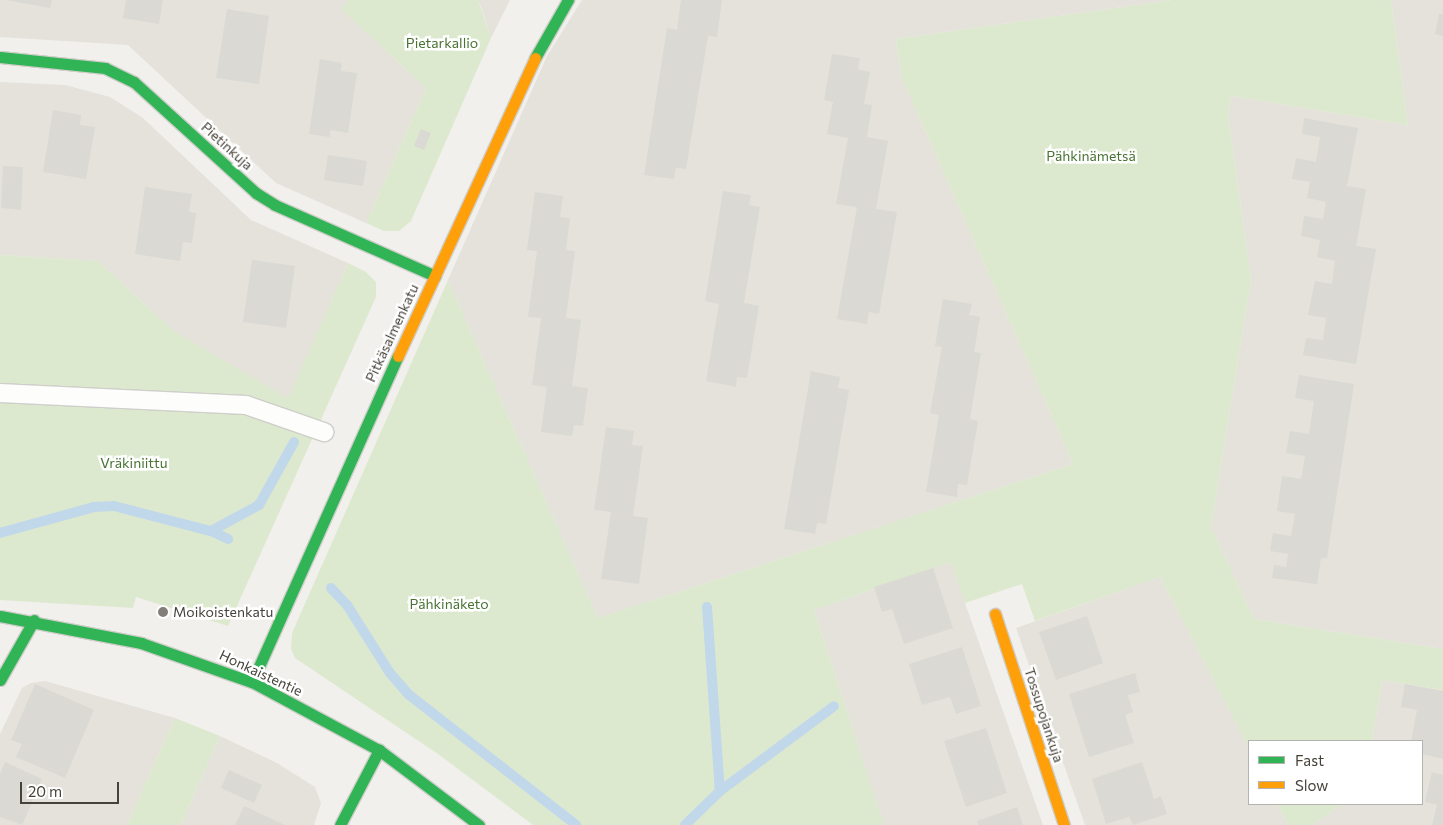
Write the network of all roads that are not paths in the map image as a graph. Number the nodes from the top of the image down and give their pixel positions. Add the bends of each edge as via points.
1 (568, 0) edge
2 (0, 57) edge
3 (435, 276) junction
4 (0, 393) edge
5 (324, 432) dead end
6 (995, 614) dead end
7 (0, 616) edge
8 (34, 620) junction
9 (0, 680) edge
10 (252, 682) junction
11 (379, 750) junction
12 (340, 825) edge
13 (479, 825) edge
14 (1064, 825) edge

1 - 3 street, Pitkäsalmenkatu via 536,56
2 - 3 street, Pietinkuja via 105,68 134,82 256,193 275,205
3 - 10 street, Pitkäsalmenkatu
4 - 5 lane via 156,398 246,405
6 - 14 street, Tossupojankuja
7 - 8 street, Honkaistentie
8 - 9 street
8 - 10 street, Honkaistentie via 141,643
10 - 11 street, Honkaistentie
11 - 12 street
11 - 13 street, Honkaistentie

